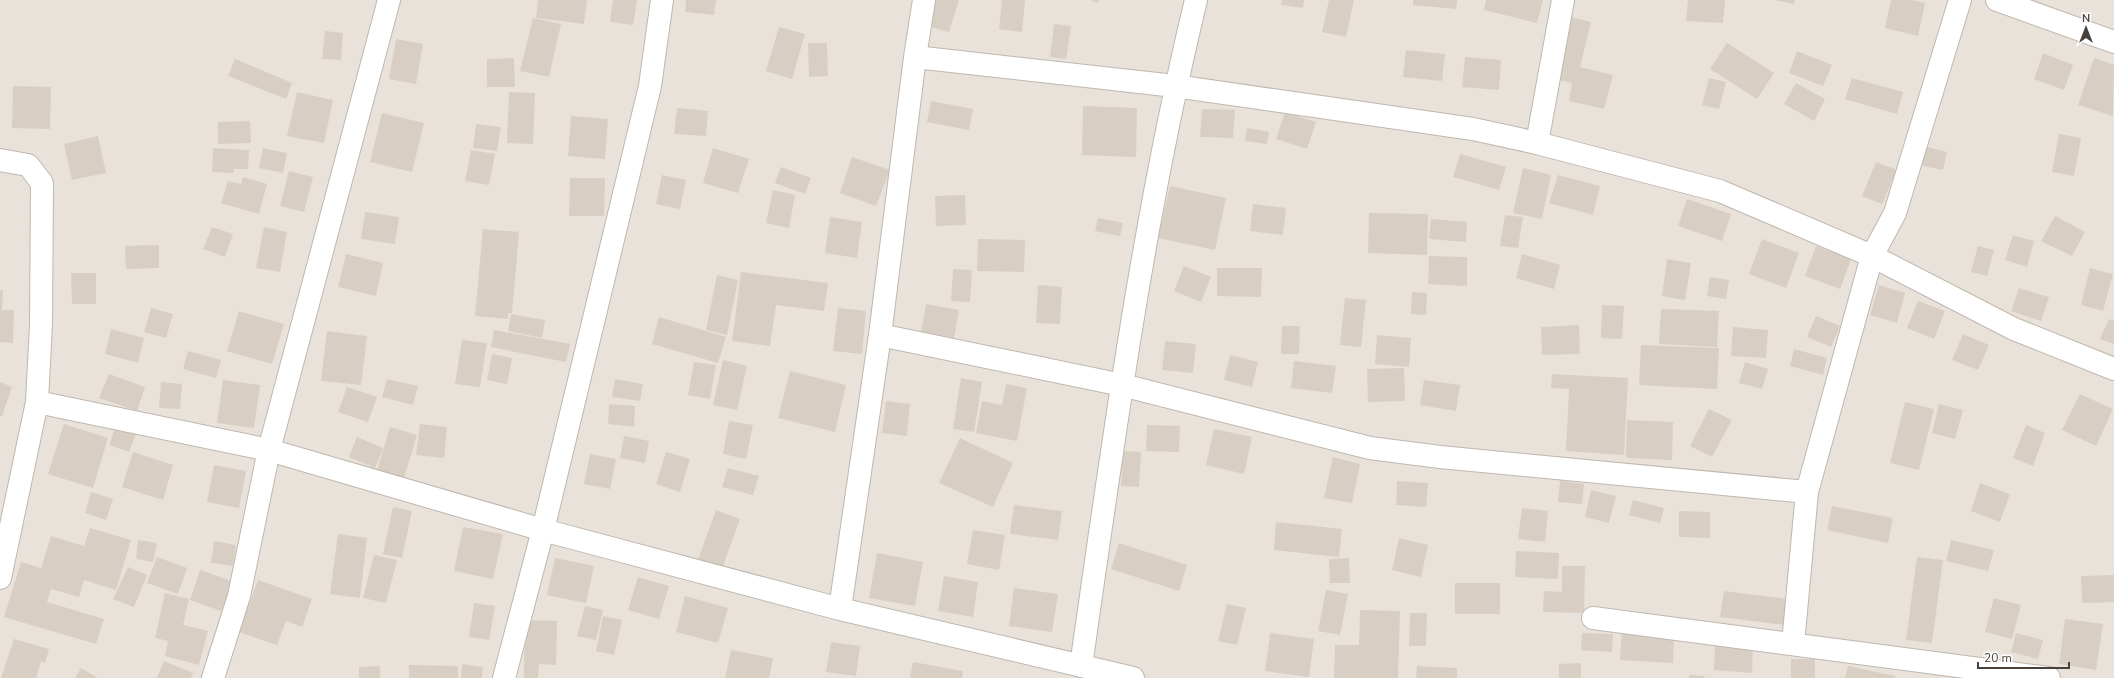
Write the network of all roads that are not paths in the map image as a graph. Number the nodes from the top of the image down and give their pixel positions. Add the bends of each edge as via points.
1 (389, 0) edge
2 (662, 0) edge
3 (924, 0) edge
4 (1196, 0) edge
5 (1563, 0) edge
6 (1960, 0) edge
7 (1998, 0) edge
8 (2114, 42) edge
9 (915, 57) junction
10 (1175, 86) junction
11 (1537, 143) junction
12 (0, 160) edge
13 (1872, 256) junction
14 (880, 335) junction
15 (2114, 368) edge
16 (1122, 385) junction
17 (37, 402) junction
18 (269, 450) junction
19 (1807, 492) junction
20 (543, 530) junction
21 (0, 578) edge
22 (840, 609) junction
23 (1593, 618) dead end
24 (1793, 644) junction
25 (1081, 666) junction
26 (213, 678) edge
27 (504, 678) edge
28 (1133, 678) edge
29 (2049, 678) edge

1 - 18 street
2 - 20 street via 650,86
3 - 9 street
4 - 10 street
5 - 11 street
6 - 13 street via 1895,213
7 - 8 street
9 - 10 street
9 - 14 street
10 - 11 street via 1473,129
10 - 16 street
11 - 13 street via 1720,191
12 - 17 street via 28,165 42,183 41,324
13 - 15 street via 2014,329
13 - 19 street
14 - 16 street
14 - 22 street
16 - 19 street via 1370,448 1440,458
16 - 25 street
17 - 18 street
17 - 21 street
18 - 20 street
18 - 26 street via 239,596
19 - 24 street
20 - 22 street
20 - 27 street
22 - 25 street
23 - 24 street
24 - 29 street
25 - 28 street

